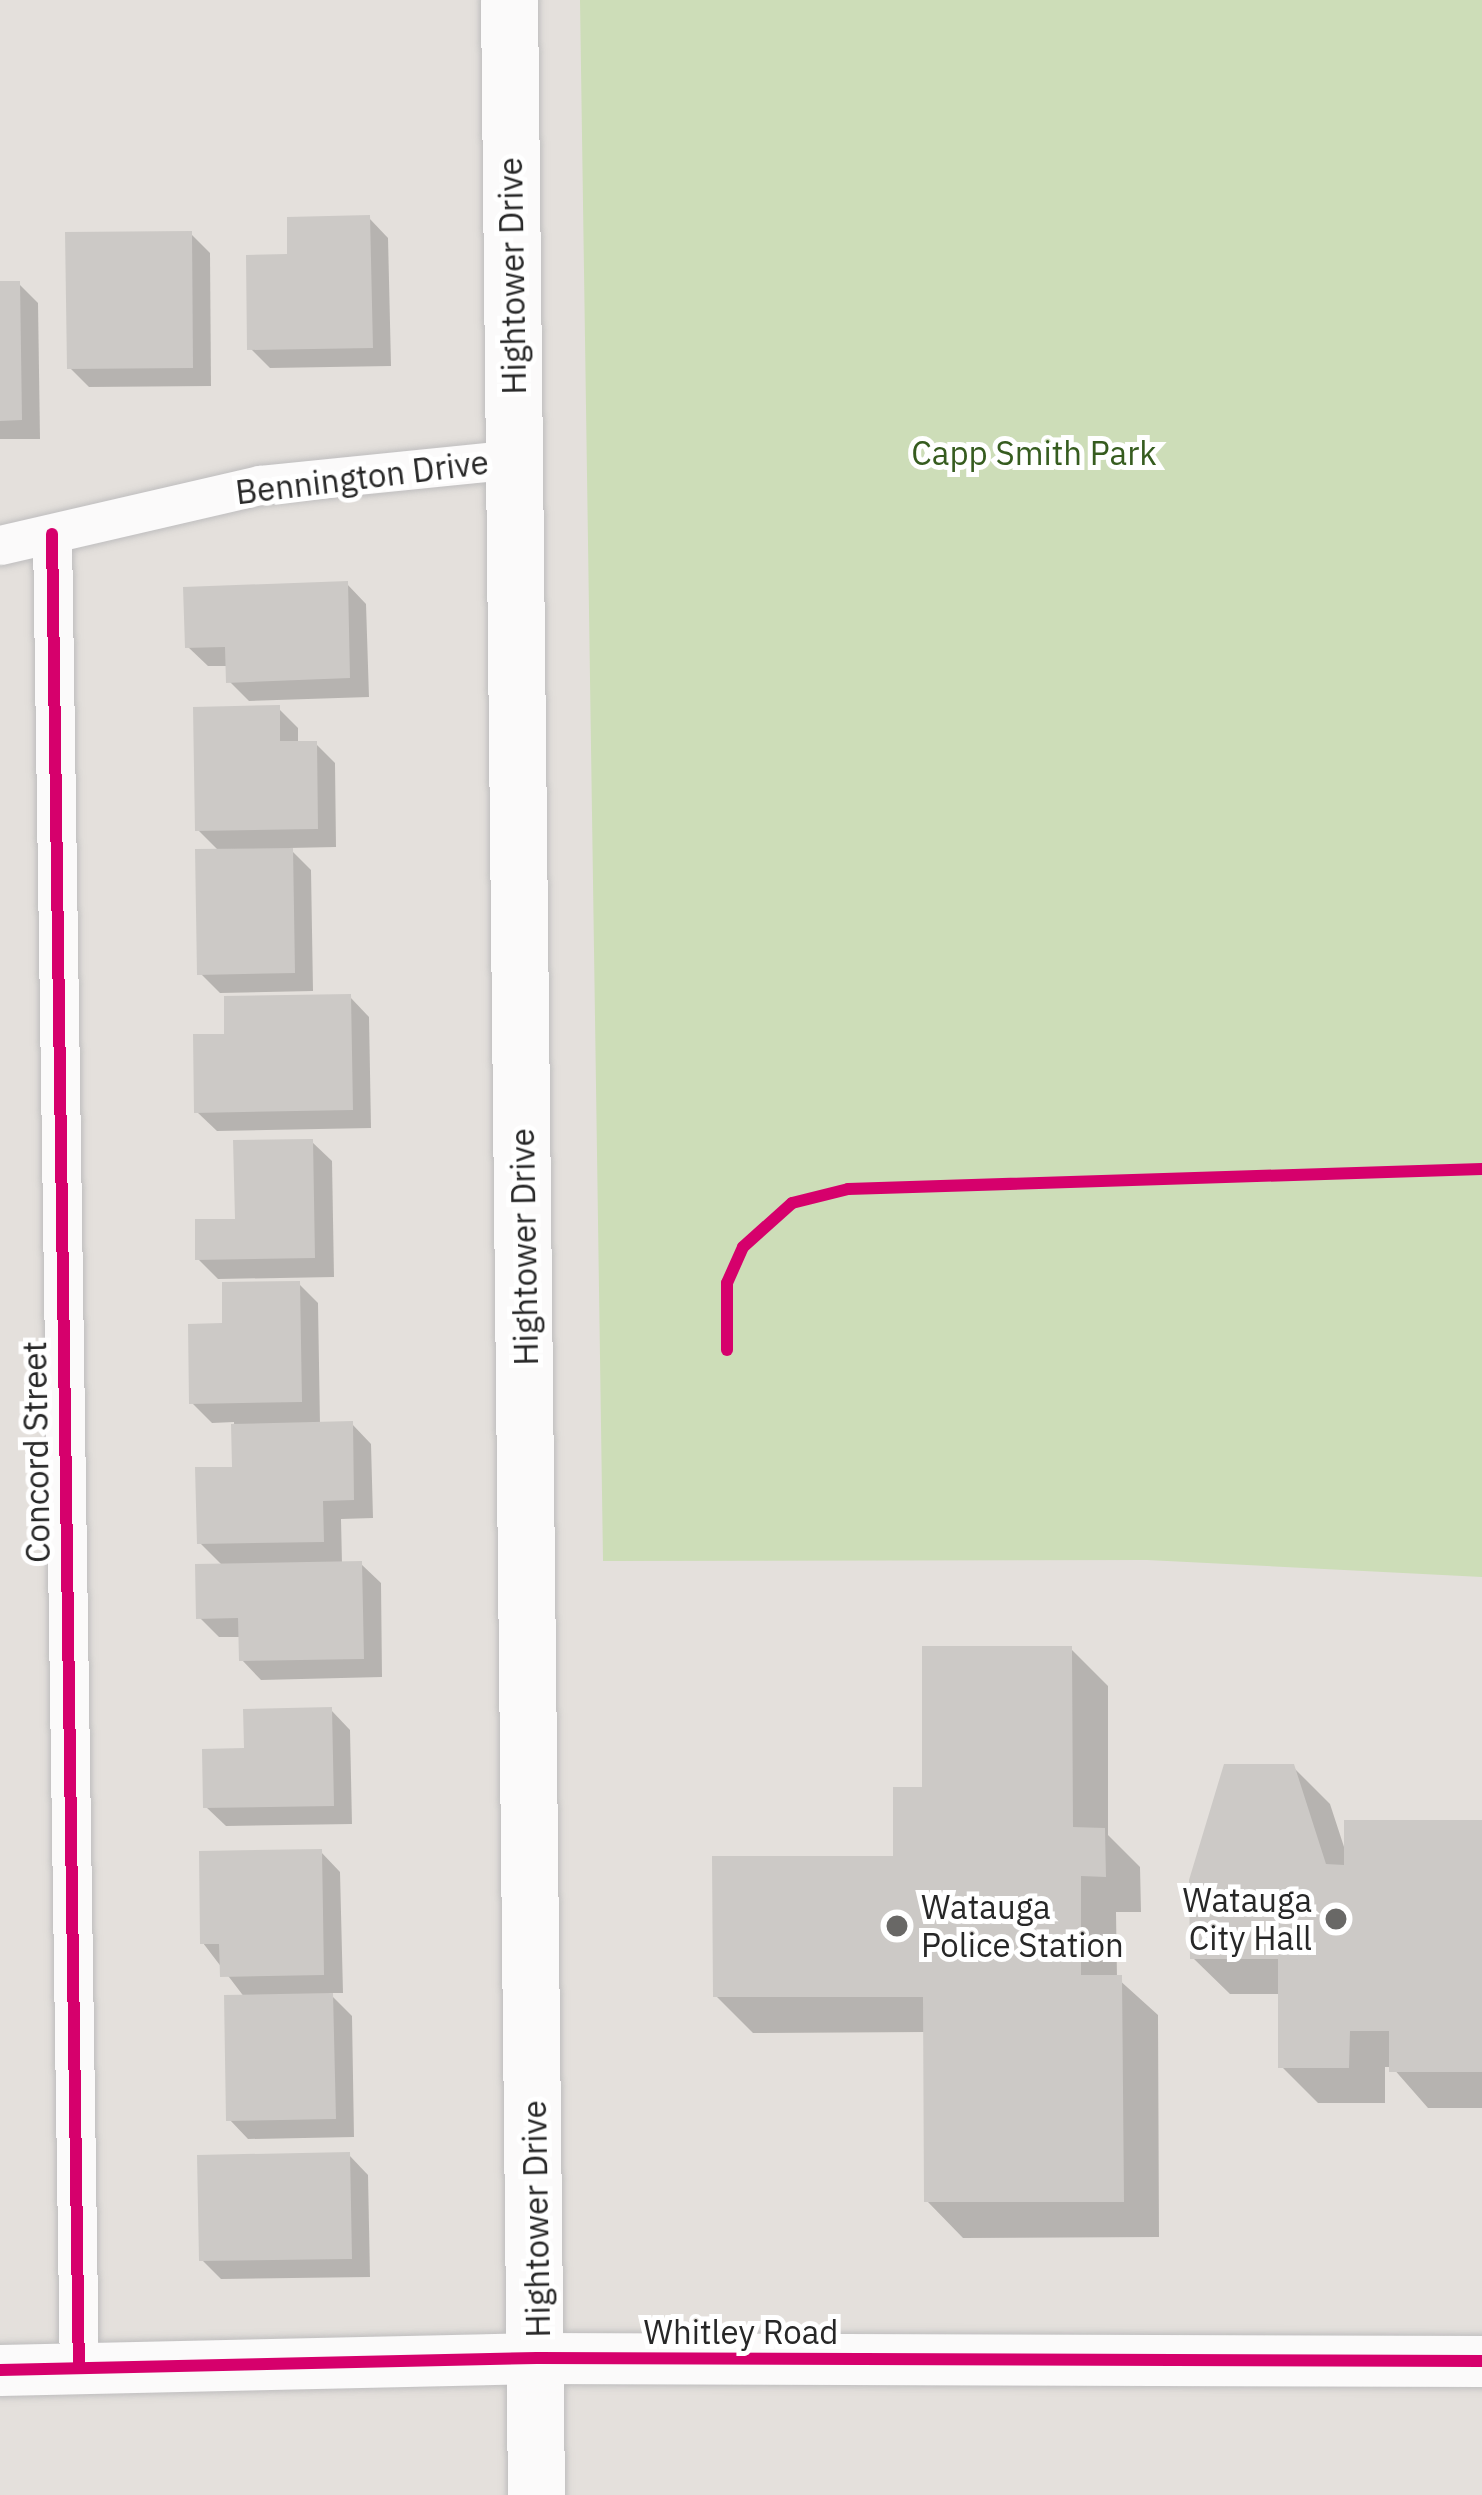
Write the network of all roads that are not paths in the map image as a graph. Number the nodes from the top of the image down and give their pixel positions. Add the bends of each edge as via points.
1 (509, 0) edge
2 (514, 459) junction
3 (52, 535) junction
4 (0, 545) edge
5 (537, 2358) junction
6 (1482, 2361) edge
7 (79, 2368) junction
8 (0, 2370) edge
9 (536, 2495) edge

1 - 2 main road, Hightower Drive
2 - 3 street, Bennington Drive via 260,484
2 - 5 main road, Hightower Drive
3 - 4 street, Bennington Drive
3 - 7 street, Concord Street
5 - 6 street, Whitley Road
5 - 7 street, Whitley Road
5 - 9 main road, Hightower Drive
7 - 8 street, Whitley Road

